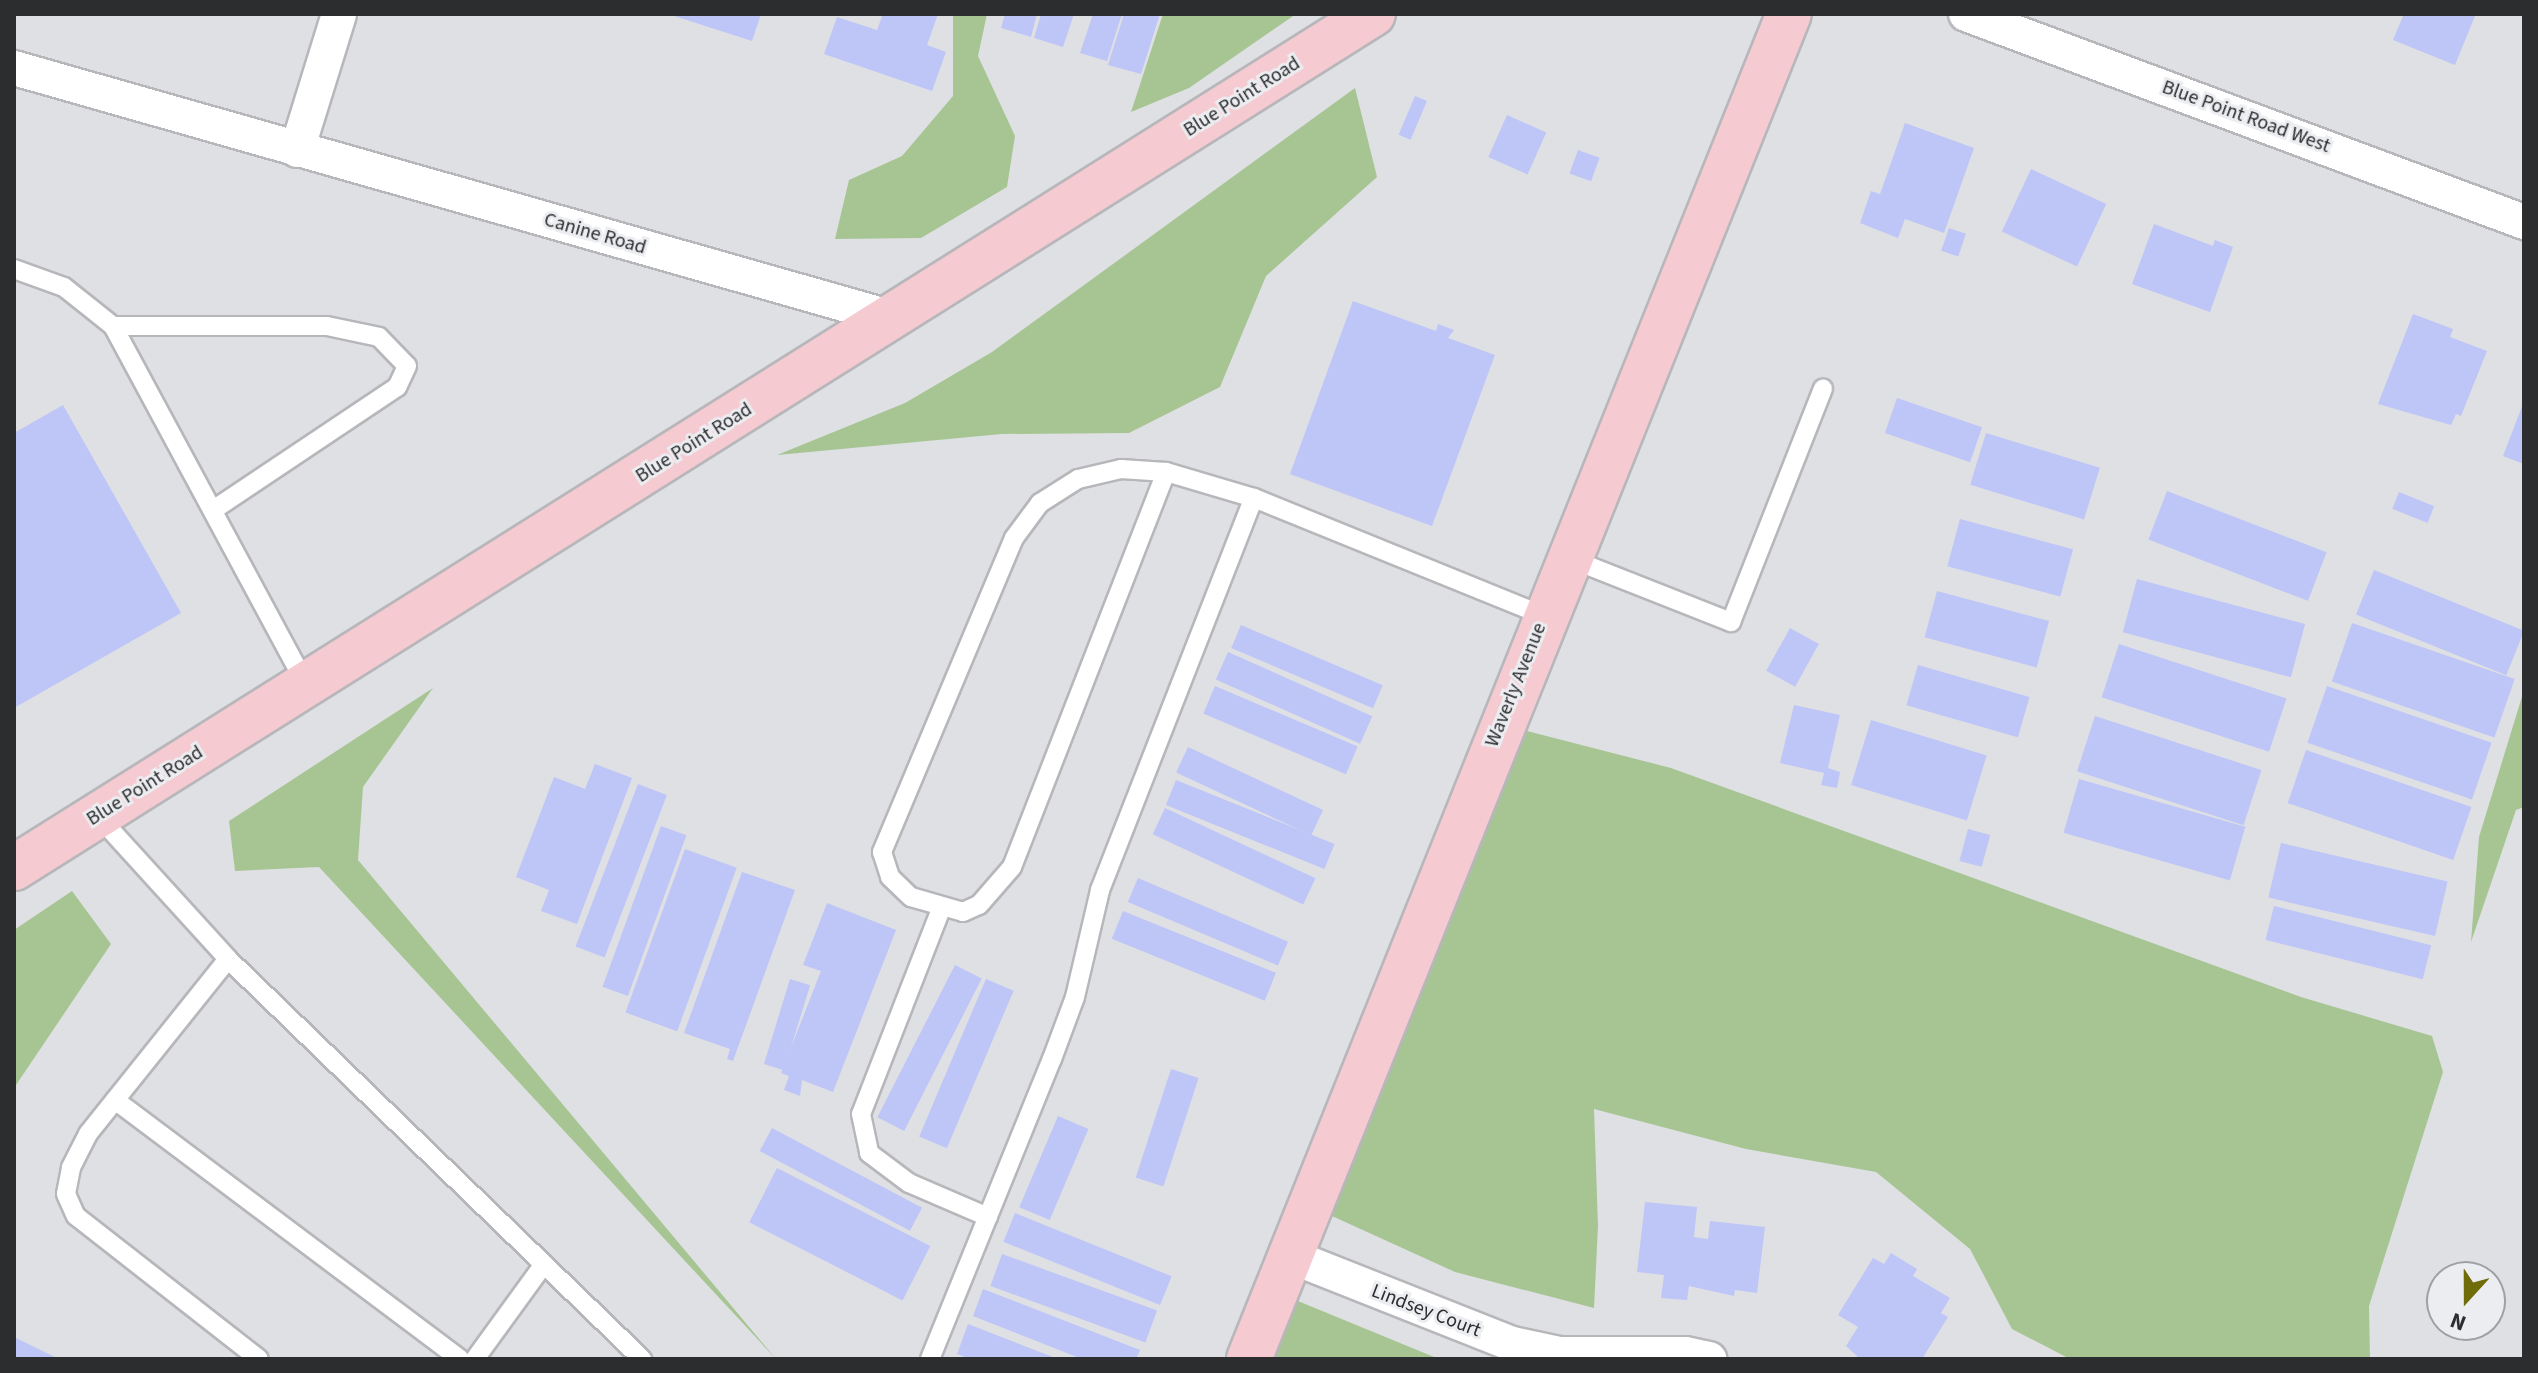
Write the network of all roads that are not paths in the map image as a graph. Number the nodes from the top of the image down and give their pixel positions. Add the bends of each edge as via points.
1 (339, 14) edge
2 (1373, 14) edge
3 (1789, 14) edge
4 (1966, 14) edge
5 (14, 68) edge
6 (297, 150) junction
7 (2524, 222) edge
8 (14, 269) edge
9 (893, 318) junction
10 (113, 326) junction
11 (1823, 389) dead end
12 (1166, 472) junction
13 (1254, 498) junction
14 (215, 509) junction
15 (1568, 558) junction
16 (1545, 616) junction
17 (306, 685) junction
18 (98, 816) junction
19 (14, 868) edge
20 (941, 909) junction
21 (228, 959) junction
22 (115, 1100) junction
23 (988, 1217) junction
24 (1290, 1256) junction
25 (544, 1264) junction
26 (259, 1359) edge
27 (460, 1359) edge
28 (475, 1359) edge
29 (642, 1359) edge
30 (930, 1359) edge
31 (1249, 1359) edge
32 (1709, 1359) edge

1 - 6 street
2 - 9 street, Blue Point Road
3 - 15 street, Waverly Avenue
4 - 7 street, Blue Point Road West
5 - 6 street, Canine Road
6 - 9 street, Canine Road
8 - 10 lane via 64,287
9 - 17 street, Blue Point Road
10 - 14 lane
10 - 14 lane via 327,326 379,337 407,366 397,387
11 - 15 lane via 1731,622
12 - 13 lane
12 - 20 lane via 1012,867 979,905 963,912
12 - 20 lane via 1121,469 1078,479 1040,503 1014,538 882,852 890,877 911,897
13 - 16 lane
13 - 23 lane via 1100,890 1086,932 1075,997
14 - 17 lane
15 - 16 street, Waverly Avenue
16 - 24 street, Waverly Avenue
17 - 18 street, Blue Point Road
18 - 19 street, Blue Point Road
18 - 21 lane
20 - 23 lane via 861,1114 869,1153 909,1183
21 - 22 lane
21 - 25 lane
22 - 26 lane via 88,1134 71,1168 66,1194 76,1216
22 - 27 lane
23 - 30 lane
24 - 31 street, Waverly Avenue
24 - 32 street, Lindsey Court via 1512,1344 1559,1354 1685,1354
25 - 28 lane
25 - 29 lane

